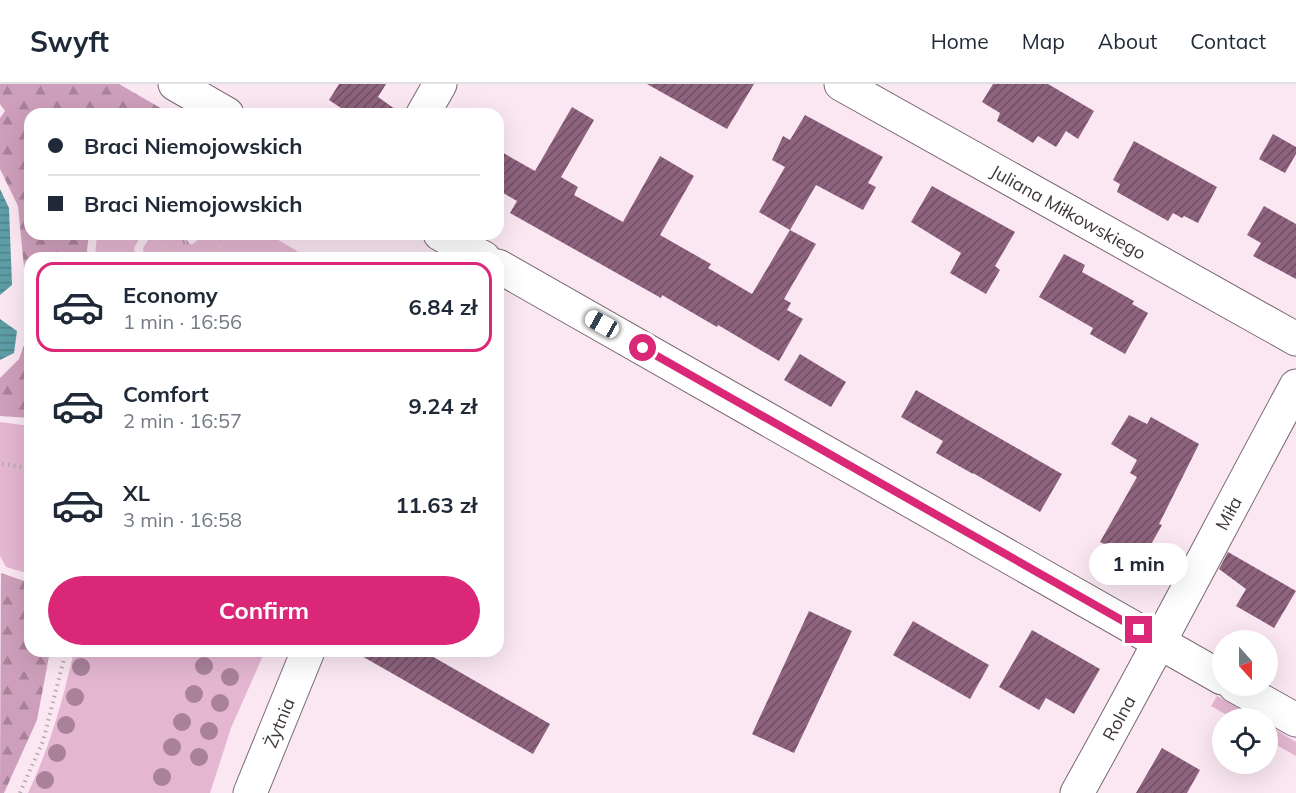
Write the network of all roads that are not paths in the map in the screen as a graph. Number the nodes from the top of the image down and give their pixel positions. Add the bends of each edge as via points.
1 (175, 84) edge
2 (440, 84) edge
3 (841, 84) edge
4 (217, 108) edge
5 (426, 108) edge
6 (450, 240) edge
7 (471, 252) edge
8 (504, 271) edge
9 (1296, 339) edge
10 (1296, 386) edge
11 (1160, 642) junction
12 (306, 657) edge
13 (1212, 672) edge
14 (1253, 696) edge
15 (1296, 720) edge
16 (250, 793) edge
17 (1077, 793) edge

1 - 4 street
2 - 5 street
3 - 9 street, Juliana Miłkowskiego
6 - 7 street
8 - 11 street
10 - 11 street, Miła
11 - 13 street
11 - 17 street, Rolna
12 - 16 street, Żytnia
14 - 15 street

